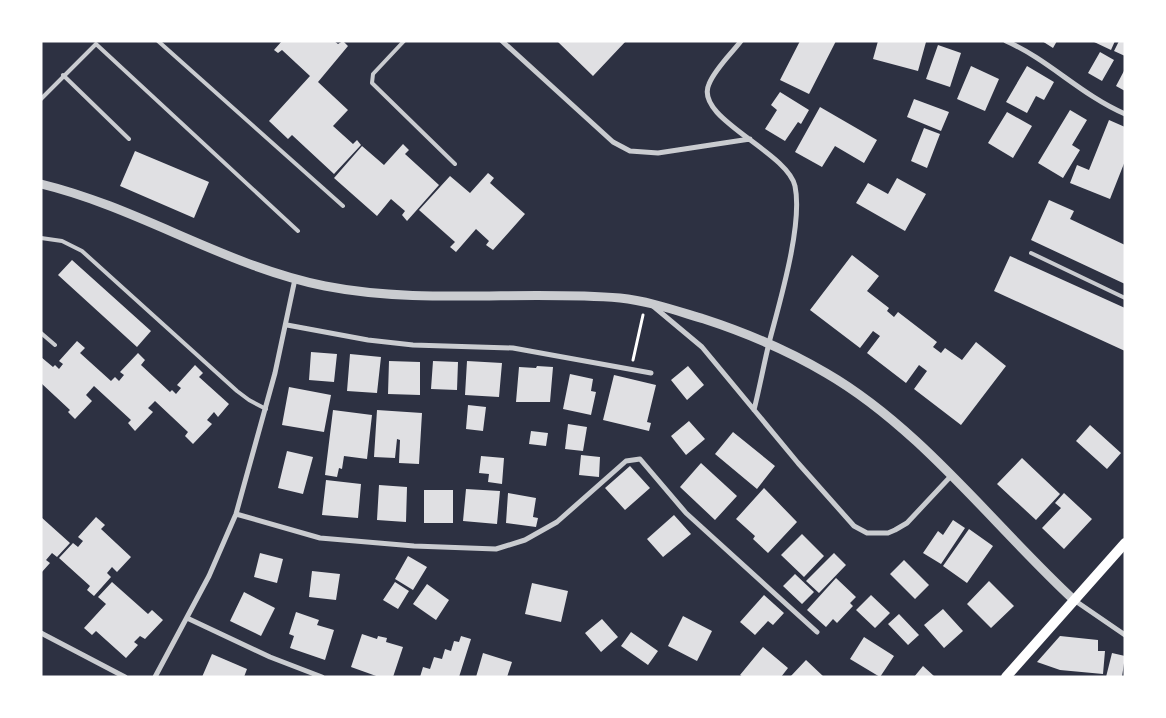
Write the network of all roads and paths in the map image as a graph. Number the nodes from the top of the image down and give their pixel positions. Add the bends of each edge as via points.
1 (158, 41) edge
2 (404, 41) edge
3 (502, 41) edge
4 (741, 41) edge
5 (1006, 41) edge
6 (96, 43) edge
7 (64, 75) junction
8 (41, 99) edge
9 (1125, 114) edge
10 (129, 139) dead end
11 (750, 139) junction
12 (455, 164) dead end
13 (41, 184) edge
14 (343, 206) dead end
15 (298, 231) dead end
16 (41, 238) edge
17 (1031, 253) dead end
18 (295, 279) junction
19 (1125, 298) edge
20 (648, 303) junction
21 (287, 325) junction
22 (41, 333) edge
23 (770, 342) junction
24 (55, 345) dead end
25 (631, 369) junction
26 (651, 373) dead end
27 (266, 409) junction
28 (754, 410) junction
29 (951, 476) junction
30 (236, 514) junction
31 (1125, 543) edge
32 (1074, 600) junction
33 (187, 618) junction
34 (817, 632) dead end
35 (41, 633) edge
36 (1125, 635) edge
37 (125, 677) edge
38 (155, 677) edge
39 (322, 677) edge
40 (1006, 677) edge

1 - 14 lane
2 - 12 lane via 373,74 372,83
3 - 11 street via 613,142 630,150 658,153
4 - 11 street via 709,83 706,92 716,113
5 - 9 street via 1031,53 1099,101
6 - 7 lane
6 - 15 lane
7 - 8 lane
7 - 10 lane
11 - 23 street via 787,172 795,187 796,219 788,271
13 - 18 street via 92,198 246,264
16 - 27 lane via 67,243 82,251 237,391
17 - 19 lane
18 - 20 street via 409,296 574,295
18 - 21 street
20 - 23 street
20 - 25 path
20 - 28 street via 702,347
21 - 25 street via 413,345 513,348
21 - 27 street
22 - 24 lane
23 - 28 street
23 - 29 street via 828,373 868,402
25 - 26 street
27 - 30 street
28 - 29 street via 854,526 867,533 888,533 907,523
29 - 32 street
30 - 33 street
30 - 34 street via 320,538 496,549 525,540 558,522 626,461 636,458 643,460 686,513
31 - 32 main road
32 - 36 street
32 - 40 main road
33 - 38 street
33 - 39 street
35 - 37 street

